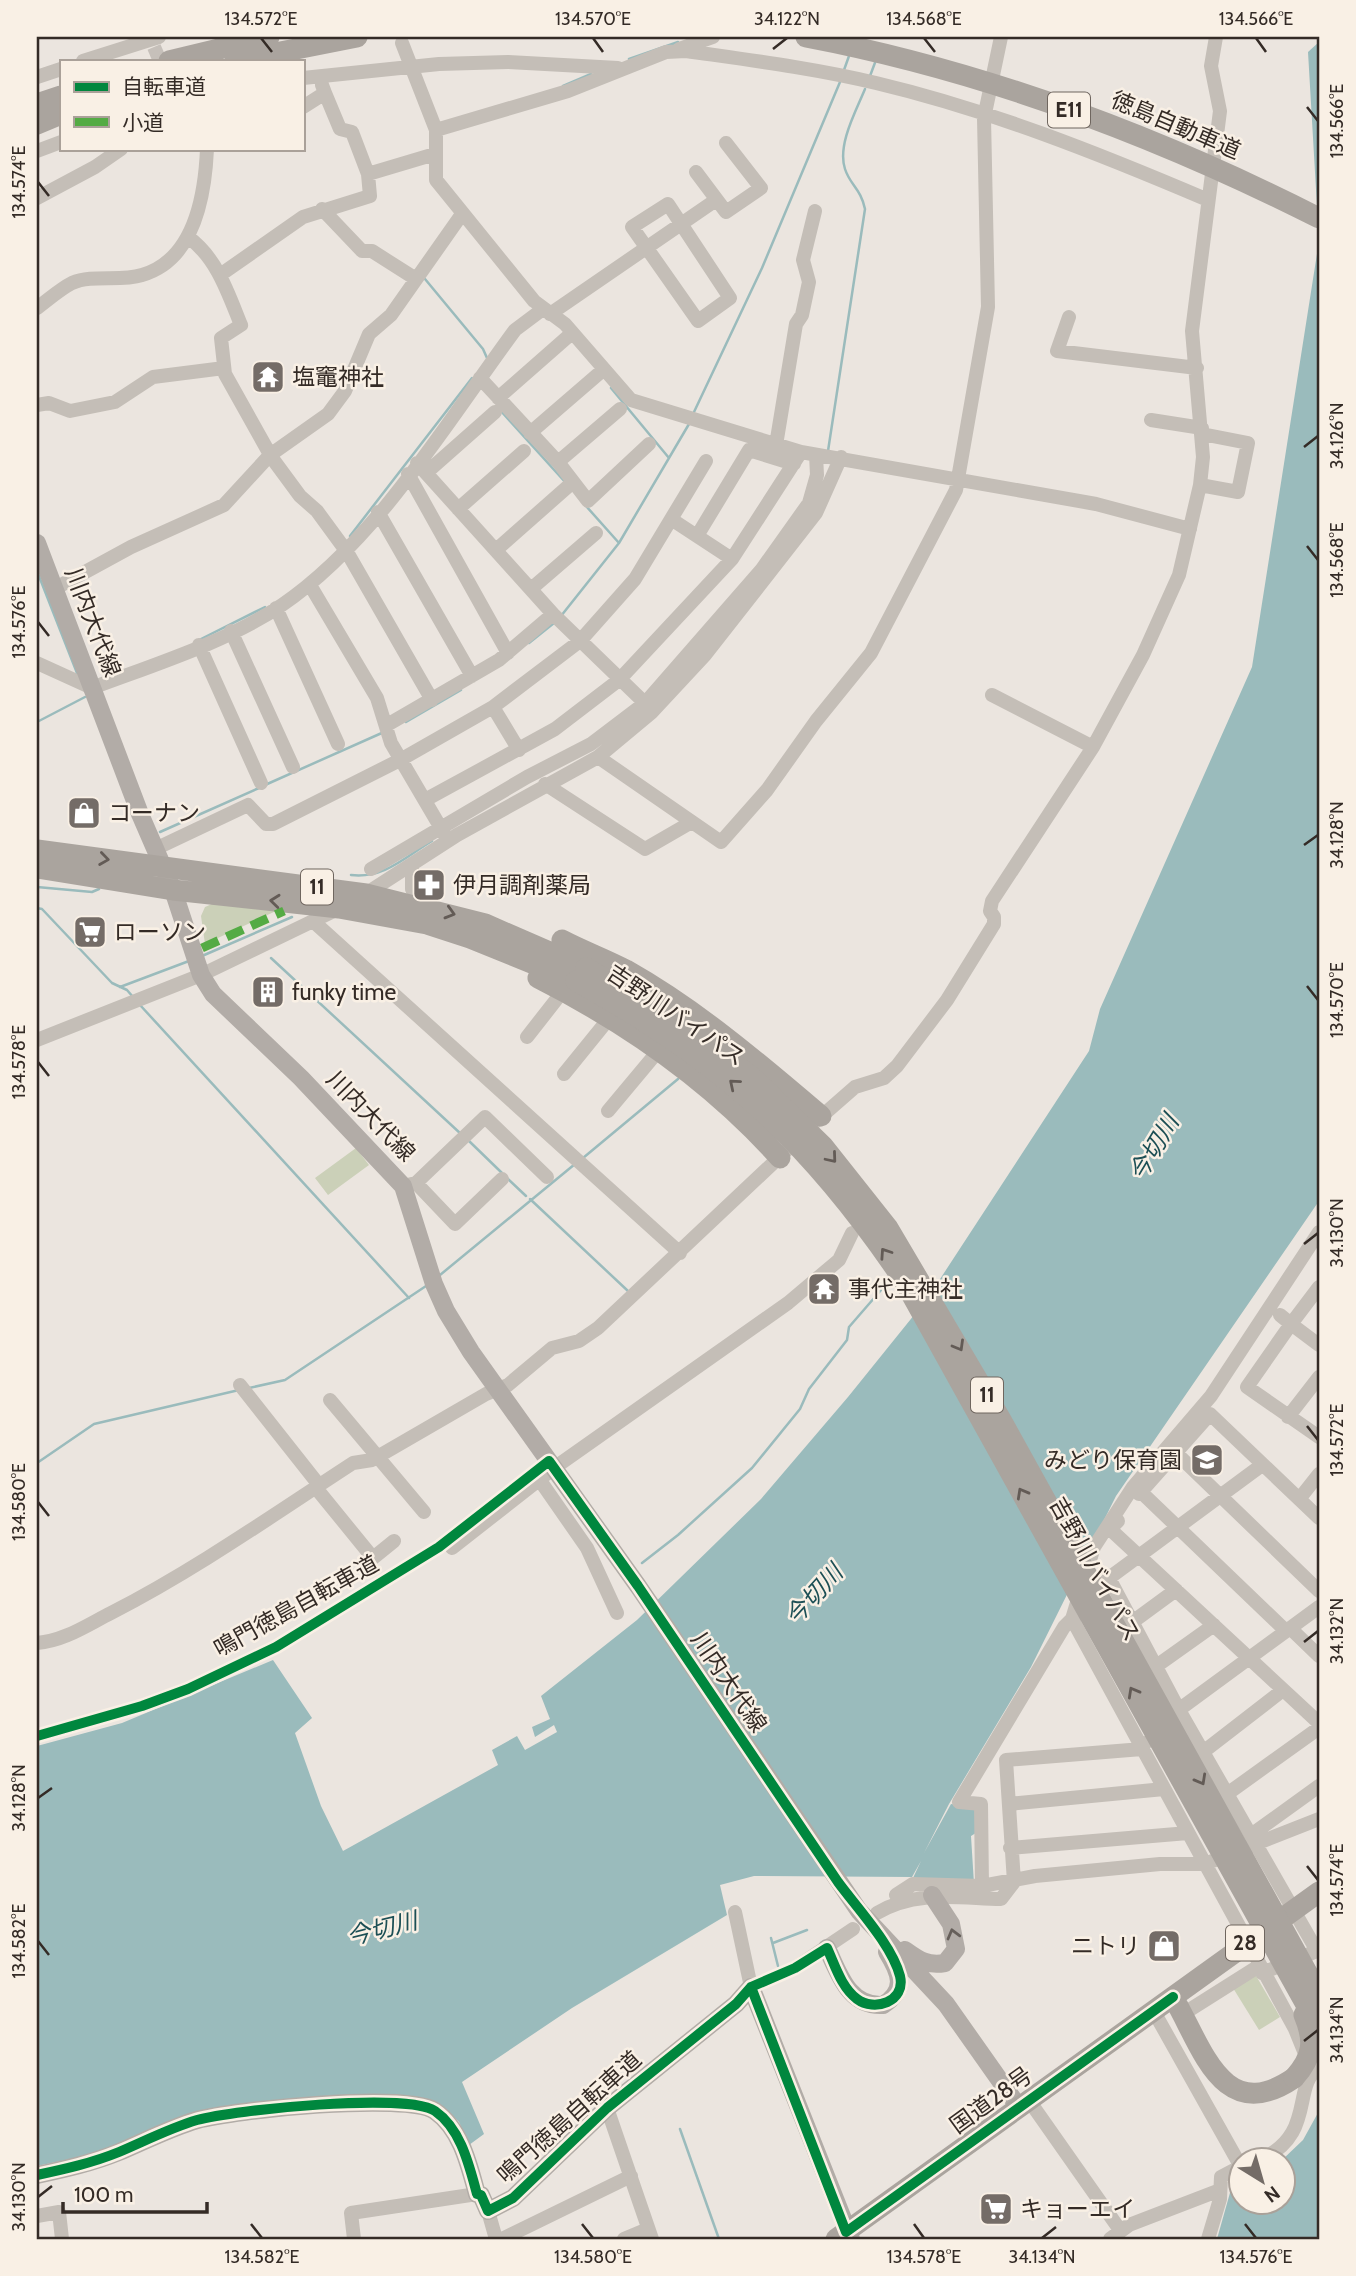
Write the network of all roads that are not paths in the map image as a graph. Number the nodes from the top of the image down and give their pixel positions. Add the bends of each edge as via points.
1 (269, 37) edge
2 (357, 37) edge
3 (713, 37) edge
4 (806, 37) edge
5 (1001, 37) edge
6 (1216, 37) edge
7 (402, 43) dead end
8 (156, 44) edge
9 (675, 51) junction
10 (87, 60) edge
11 (240, 60) edge
12 (411, 67) junction
13 (626, 68) junction
14 (60, 69) edge
15 (319, 76) junction
16 (37, 77) edge
17 (304, 78) edge
18 (325, 93) junction
19 (60, 96) edge
20 (37, 104) edge
21 (304, 106) edge
22 (60, 114) edge
23 (985, 115) junction
24 (37, 124) edge
25 (436, 130) junction
26 (60, 142) edge
27 (726, 143) dead end
28 (120, 150) edge
29 (207, 150) edge
30 (37, 151) edge
31 (435, 154) junction
32 (696, 172) dead end
33 (368, 174) junction
34 (37, 198) edge
35 (716, 200) junction
36 (1209, 200) junction
37 (322, 209) junction
38 (815, 211) dead end
39 (462, 214) junction
40 (1319, 218) edge
41 (681, 224) junction
42 (188, 237) junction
43 (647, 247) junction
44 (220, 275) junction
45 (416, 279) junction
46 (37, 308) edge
47 (546, 311) junction
48 (1069, 317) dead end
49 (572, 333) junction
50 (224, 368) junction
51 (1197, 368) junction
52 (603, 370) junction
53 (480, 378) junction
54 (37, 405) edge
55 (497, 405) junction
56 (620, 409) dead end
57 (1151, 420) dead end
58 (1202, 431) junction
59 (530, 433) junction
60 (649, 444) dead end
61 (776, 445) junction
62 (524, 451) dead end
63 (270, 454) junction
64 (829, 456) junction
65 (798, 458) junction
66 (706, 461) dead end
67 (558, 462) junction
68 (417, 470) junction
69 (958, 480) junction
70 (573, 482) junction
71 (1200, 485) junction
72 (815, 503) junction
73 (458, 509) junction
74 (378, 512) junction
75 (671, 519) junction
76 (1190, 529) junction
77 (596, 533) dead end
78 (697, 536) junction
79 (37, 543) edge
80 (496, 550) junction
81 (346, 552) junction
82 (732, 559) junction
83 (310, 585) junction
84 (54, 589) junction
85 (531, 589) junction
86 (276, 608) junction
87 (556, 617) junction
88 (231, 631) junction
89 (580, 641) junction
90 (199, 645) junction
91 (508, 653) junction
92 (37, 663) edge
93 (472, 676) junction
94 (619, 680) junction
95 (92, 688) junction
96 (992, 695) dead end
97 (432, 700) junction
98 (493, 707) junction
99 (649, 707) junction
100 (388, 728) junction
101 (338, 744) dead end
102 (1093, 747) junction
103 (519, 750) junction
104 (598, 757) junction
105 (400, 760) junction
106 (293, 767) dead end
107 (261, 783) dead end
108 (545, 785) junction
109 (425, 800) junction
110 (690, 823) junction
111 (444, 834) junction
112 (37, 849) edge
113 (159, 858) junction
114 (412, 866) junction
115 (37, 868) edge
116 (371, 869) dead end
117 (173, 890) junction
118 (366, 894) junction
119 (421, 906) junction
120 (339, 908) junction
121 (314, 922) junction
122 (478, 931) junction
123 (197, 963) junction
124 (575, 980) junction
125 (611, 1016) junction
126 (527, 1037) dead end
127 (37, 1040) edge
128 (659, 1050) junction
129 (564, 1074) dead end
130 (779, 1081) junction
131 (608, 1111) dead end
132 (821, 1116) junction
133 (744, 1120) junction
134 (780, 1158) junction
135 (547, 1177) dead end
136 (502, 1179) dead end
137 (410, 1184) junction
138 (1319, 1232) edge
139 (852, 1233) dead end
140 (680, 1253) junction
141 (1319, 1287) edge
142 (1286, 1320) junction
143 (1319, 1345) edge
144 (1319, 1377) edge
145 (497, 1389) junction
146 (243, 1390) dead end
147 (330, 1400) dead end
148 (1288, 1417) junction
149 (1319, 1437) edge
150 (1175, 1453) junction
151 (378, 1456) junction
152 (1262, 1465) junction
153 (547, 1474) junction
154 (1319, 1474) edge
155 (317, 1487) junction
156 (1141, 1492) junction
157 (1221, 1498) junction
158 (1300, 1499) junction
159 (424, 1512) dead end
160 (1319, 1518) edge
161 (1180, 1528) junction
162 (394, 1542) dead end
163 (452, 1548) dead end
164 (1141, 1556) junction
165 (373, 1558) junction
166 (383, 1571) dead end
167 (1109, 1578) junction
168 (1176, 1590) junction
169 (1319, 1591) edge
170 (1319, 1607) edge
171 (617, 1613) dead end
172 (1072, 1619) junction
173 (1131, 1623) junction
174 (1214, 1625) junction
175 (1288, 1630) junction
176 (37, 1643) edge
177 (1319, 1656) edge
178 (1248, 1658) junction
179 (1155, 1667) junction
180 (1283, 1690) junction
181 (1179, 1710) junction
182 (1319, 1725) edge
183 (1142, 1749) junction
184 (1203, 1752) junction
185 (1319, 1786) edge
186 (1164, 1789) junction
187 (1227, 1794) junction
188 (1009, 1804) junction
189 (1319, 1819) edge
190 (1188, 1833) junction
191 (1254, 1840) junction
192 (1010, 1848) junction
193 (1205, 1864) junction
194 (1014, 1882) junction
195 (982, 1886) junction
196 (1319, 1892) edge
197 (896, 1895) dead end
198 (932, 1895) junction
199 (1295, 1911) junction
200 (736, 1912) dead end
201 (875, 1920) junction
202 (853, 1929) dead end
203 (1246, 1943) junction
204 (827, 1948) junction
205 (1286, 1950) junction
206 (1319, 1952) edge
207 (1261, 1969) junction
208 (751, 1987) junction
209 (1319, 1987) edge
210 (1319, 1994) edge
211 (1178, 2005) junction
212 (1153, 2010) junction
213 (1319, 2028) edge
214 (1304, 2051) dead end
215 (1319, 2068) edge
216 (1319, 2076) edge
217 (1291, 2080) junction
218 (1023, 2103) junction
219 (607, 2108) junction
220 (1230, 2146) edge
221 (1281, 2146) edge
222 (1226, 2174) edge
223 (37, 2175) edge
224 (631, 2176) junction
225 (1220, 2190) junction
226 (477, 2194) junction
227 (488, 2211) junction
228 (37, 2216) edge
229 (650, 2234) edge
230 (1115, 2235) edge
231 (845, 2237) edge
232 (62, 2239) edge
233 (354, 2239) edge
234 (496, 2239) edge
235 (502, 2239) edge
236 (624, 2239) edge
237 (1208, 2239) edge

1 - 8 highway
2 - 11 highway
3 - 9 street
4 - 40 highway, 徳島自動車道 / E11, bridge via 909,60 1053,104 1192,158
5 - 23 street
6 - 36 street via 1211,66 1220,111
7 - 12 street
8 - 10 street
9 - 13 street
9 - 23 street via 825,72
12 - 13 street via 508,62
12 - 15 street
12 - 25 street
13 - 25 street via 568,91
14 - 16 street
15 - 17 street
15 - 18 street
18 - 21 street
18 - 33 street via 340,129 352,132
19 - 20 highway
22 - 24 highway
23 - 36 street via 1091,151
23 - 69 street via 988,307
25 - 31 street
26 - 30 street
27 - 35 street via 761,188 726,212
28 - 34 street
29 - 42 street via 205,185
31 - 33 street
31 - 39 street via 436,180
32 - 35 street
33 - 37 street via 370,196
35 - 41 street
36 - 51 street via 1192,331
37 - 44 street
37 - 45 street via 362,251 373,251
38 - 61 street via 803,260 809,282 796,324
39 - 45 street
39 - 47 street
41 - 43 street
41 - 43 street via 668,204 632,227
41 - 43 street via 730,299 698,321
42 - 44 street
42 - 46 street via 178,254 142,276 72,283
43 - 47 street
44 - 50 street via 244,330 221,338
45 - 63 street via 391,315 369,334 345,391 328,414
47 - 49 street
47 - 53 street via 514,330
48 - 51 street via 1058,351
49 - 52 street
49 - 55 street
50 - 54 street via 153,377 115,402 70,411 49,403
50 - 63 street
51 - 58 street
52 - 59 street
52 - 61 street via 631,400
53 - 55 street
53 - 68 street
55 - 59 street
55 - 68 street
56 - 67 street
57 - 58 street
58 - 71 street
58 - 71 street via 1248,443 1238,492
59 - 67 street
60 - 70 street via 587,501
61 - 65 street
62 - 73 street
63 - 81 street
63 - 84 street via 224,505 131,547
64 - 65 street
64 - 69 street
64 - 72 street
64 - 72 street via 811,490
65 - 78 street via 749,450
65 - 82 street
66 - 75 street
67 - 70 street
68 - 73 street
68 - 74 street
68 - 91 street
69 - 76 street via 1096,504
69 - 110 street via 871,653 767,790 721,842
70 - 80 street
71 - 76 street
72 - 99 street via 759,590
73 - 80 street
74 - 81 street
74 - 93 street
75 - 78 street
75 - 89 street via 635,579
76 - 102 street via 1161,620
77 - 85 street
78 - 82 street
79 - 84 main road, 川内大代線
80 - 85 street
81 - 83 street
81 - 97 street
82 - 94 street
83 - 86 street
83 - 100 street via 377,698
84 - 95 main road, 川内大代線
85 - 87 street
86 - 88 street
86 - 101 street
87 - 89 street
87 - 91 street
88 - 90 street
88 - 106 street
89 - 94 street
89 - 98 street
90 - 95 street
90 - 107 street
91 - 93 street
92 - 95 street
93 - 97 street
94 - 99 street
94 - 103 street via 566,722
95 - 113 main road, 川内大代線
96 - 102 street
97 - 100 street
98 - 103 street
98 - 105 street
99 - 104 street
99 - 111 street
100 - 105 street
102 - 132 street via 992,901 994,923 981,948 913,1047 884,1078 855,1087
103 - 109 street
104 - 108 street
104 - 110 street
105 - 109 street
105 - 113 street via 273,824 266,824 248,805
108 - 110 street via 645,849
108 - 111 street
109 - 111 street
111 - 114 street
111 - 116 street
112 -> 113 highway, 吉野川バイパス / 11
113 - 117 main road, 川内大代線
113 - 118 highway, 吉野川バイパス / 11
114 - 118 street
114 - 119 street via 412,889
115 - 117 highway, 吉野川バイパス / 11
120 -> 117 highway, 吉野川バイパス / 11
117 - 123 main road, 川内大代線
118 - 119 highway, 吉野川バイパス / 11
118 - 120 street
119 -> 122 highway, 吉野川バイパス / 11
120 - 121 street
120 - 122 highway, 吉野川バイパス / 11
121 - 123 street
121 - 140 street
122 - 124 highway, 吉野川バイパス / 11
122 - 124 highway, 11 via 499,959
122 - 130 highway, 11 via 515,926 553,936 625,970 715,1030
123 - 127 street via 145,998
123 - 137 main road, 川内大代線 via 213,994
124 - 125 highway, 11
124 - 126 street
124 - 205 highway, 吉野川バイパス / 11, bridge via 666,1014 752,1077 822,1146 888,1228 1000,1418
125 - 128 highway, 11
125 - 129 street
128 - 131 street
128 - 133 highway, 11
130 - 132 highway, 11
130 - 133 street
132 - 134 street
133 - 134 highway, 11
134 - 140 street
135 - 137 street via 485,1117
136 - 137 street via 455,1224
137 - 145 main road, 川内大代線 via 432,1280 456,1328
138 - 172 street via 1211,1396 1133,1487 1094,1547
139 - 153 street via 839,1261 788,1303
140 - 145 street via 598,1328 579,1341 552,1348
141 - 142 street
142 - 143 street
142 - 148 street via 1247,1387
144 - 148 street
145 - 151 street
145 - 153 main road, 川内大代線
146 - 155 street
147 - 151 street
148 - 149 street
150 - 152 street via 1210,1414
150 - 156 street
150 - 157 street
151 - 155 street via 353,1464
151 - 159 street
152 - 157 street
152 - 158 street
153 - 163 street
153 - 171 street
153 - 201 main road, 川内大代線 via 645,1597 838,1882
154 - 158 street
155 - 165 street
155 - 176 street via 119,1609 58,1639
156 - 161 street
156 - 164 street via 1111,1529
157 - 161 street
157 - 169 street
158 - 160 street
161 - 164 street
161 - 175 street
162 - 165 street
164 - 167 street
164 - 168 street
165 - 166 street
167 - 172 street
167 - 173 street
168 - 173 street
168 - 174 street
170 - 175 street
172 - 183 street
172 - 195 street via 959,1801 981,1804
173 - 179 street
174 - 178 street
174 - 179 street
175 - 177 street
175 - 178 street
178 - 180 street
178 - 181 street
179 - 181 street
180 - 182 street
180 - 184 street
181 - 183 street
181 - 184 street
182 - 187 street
183 - 186 street
183 - 188 street via 1006,1760
184 - 187 street
185 - 191 street
186 - 188 street
186 - 190 street
187 - 191 street
188 - 192 street
189 - 191 street
190 - 192 street
190 - 193 street
191 - 193 street
191 - 199 street
192 - 194 street
193 - 194 street via 1160,1864
193 - 203 street
194 - 195 street
194 - 198 street via 1001,1899
195 - 197 street via 913,1884
196 - 199 highway, 国道28号 / 28
198 - 201 street via 896,1902
201 -> 198 main road via 923,1963 945,1963 956,1949 956,1939
199 - 203 highway, 国道28号 / 28
199 - 206 street
200 - 208 street
201 - 204 main road via 901,1978 900,1989 883,2005 871,2006 857,1999
201 - 218 main road, 川内大代線
202 - 204 street
203 - 207 street
203 - 211 highway, 国道28号 / 28
204 - 208 street
205 - 209 highway, bridge
205 - 210 highway, 吉野川バイパス / 11, bridge
205 - 213 highway, 吉野川バイパス / 11, bridge
205 - 217 highway, bridge via 1312,2039 1310,2057
206 - 207 street
207 - 211 street
207 - 214 street
208 - 219 main road, 鳴門徳島自転車道
208 - 231 main road
211 - 212 highway, 国道28号 / 28
211 - 217 highway via 1207,2060 1232,2089 1259,2095
212 - 218 highway, 国道28号 / 28
212 - 220 street
215 - 221 street via 1310,2075 1299,2124
216 - 217 highway via 1308,2074
218 - 230 street
218 - 231 highway, 国道28号 / 28
219 - 224 street
219 - 227 main road, 鳴門徳島自転車道 via 513,2198
222 - 225 street via 1221,2177
223 - 226 main road, 鳴門徳島自転車道 via 74,2167 180,2125 225,2114 360,2103 410,2104 434,2109 454,2130
224 - 229 street
224 - 235 street
225 - 230 street
225 - 237 street
226 - 227 main road, 鳴門徳島自転車道
226 - 233 street via 351,2213
227 - 234 street
228 - 232 street via 60,2212
229 - 236 street

